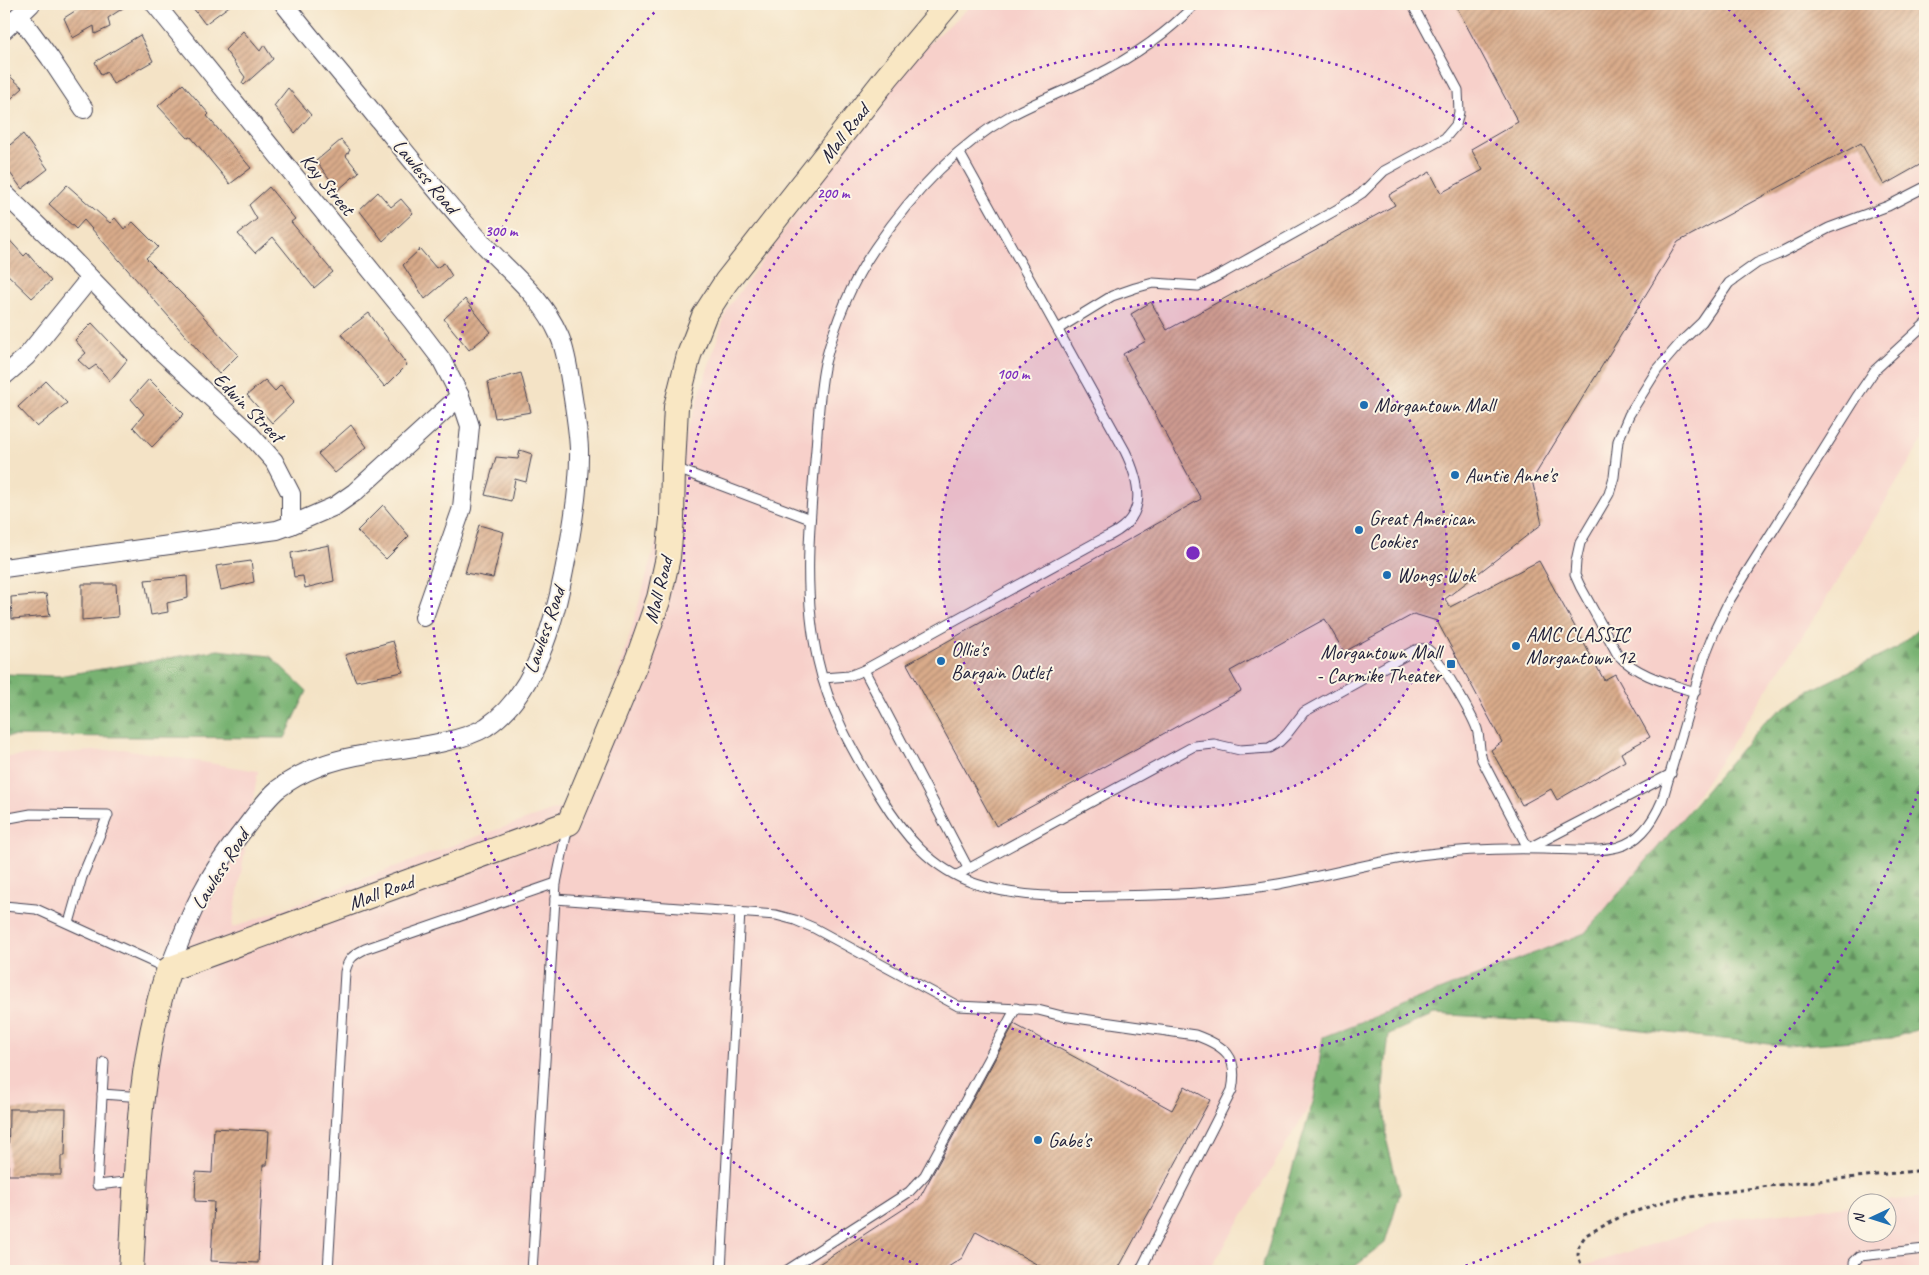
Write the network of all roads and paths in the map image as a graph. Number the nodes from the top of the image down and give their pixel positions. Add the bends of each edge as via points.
1 (155, 4) edge
2 (284, 4) edge
3 (948, 4) edge
4 (1182, 4) edge
5 (1194, 4) edge
6 (1412, 4) edge
7 (25, 10) edge
8 (1188, 12) junction
9 (4, 30) edge
10 (84, 109) dead end
11 (959, 152) junction
12 (1925, 187) edge
13 (4, 193) edge
14 (90, 278) junction
15 (1925, 324) edge
16 (1058, 329) junction
17 (4, 376) edge
18 (460, 396) junction
19 (673, 467) junction
20 (810, 520) junction
21 (291, 525) junction
22 (4, 568) edge
23 (424, 617) dead end
24 (864, 670) junction
25 (823, 678) junction
26 (1695, 692) junction
27 (1670, 774) junction
28 (4, 819) edge
29 (569, 823) junction
30 (1528, 848) junction
31 (968, 868) junction
32 (957, 875) junction
33 (556, 883) junction
34 (555, 899) junction
35 (4, 906) edge
36 (740, 912) junction
37 (69, 923) junction
38 (169, 969) junction
39 (1016, 1008) junction
40 (104, 1062) dead end
41 (102, 1094) junction
42 (143, 1097) junction
43 (1925, 1170) edge
44 (136, 1181) junction
45 (1925, 1249) edge
46 (131, 1271) edge
47 (328, 1271) edge
48 (532, 1271) edge
49 (721, 1271) edge
50 (786, 1271) edge
51 (1140, 1271) edge
52 (1583, 1271) edge
53 (1855, 1271) edge

1 - 18 street, Kay Street via 412,320 441,359
2 - 38 street, Lawless Road via 479,240 546,309 561,338 576,418 579,452 575,499 556,609 526,684 507,710 484,728 458,738 335,760 308,771 278,790 226,852 205,886
3 - 19 street, Mall Road via 726,282 704,316 689,355 676,407
4 - 8 lane
5 - 8 lane
6 - 16 lane via 1458,90 1456,125 1445,138 1384,171 1362,193 1336,210 1198,286 1153,283 1135,288 1112,296
7 - 9 street
7 - 10 street via 50,58
8 - 11 lane via 1134,55 1007,118
11 - 16 lane
11 - 20 lane via 920,190 874,250 836,325 820,398
12 - 26 lane via 1757,263 1729,283 1702,322 1666,358 1629,415 1618,441 1609,494 1580,543 1575,575 1618,655 1627,664 1652,677
13 - 14 street, Edwin Street
14 - 17 street via 26,357
14 - 21 street, Edwin Street via 162,352 248,431 274,461 291,494
15 - 26 lane via 1875,370 1843,417 1729,602 1704,658
16 - 24 lane via 1133,468 1139,492 1133,516 1118,532
18 - 21 street via 355,492 334,506
18 - 23 street, Kay Street via 470,426 462,508
19 - 20 lane
19 - 29 street, Mall Road via 671,529 659,598 638,658
20 - 25 lane via 809,600
21 - 22 street
24 - 25 lane via 849,676
24 - 31 lane
25 - 32 lane via 847,737 897,824 938,865
26 - 27 lane
27 - 30 lane
27 - 30 lane via 1654,818 1634,839 1619,847
28 - 37 lane via 31,814 108,815 82,877
29 - 33 lane
29 - 38 street, Mall Road
30 - 31 lane via 1482,760 1477,730 1438,659 1421,648 1304,712 1287,734 1269,748 1240,750 1214,744 1194,746
30 - 32 lane via 1419,855 1272,885 1186,894 1031,895 1002,892
31 - 32 lane
33 - 34 lane
33 - 47 lane via 365,949 348,961
34 - 36 lane
34 - 48 lane
35 - 37 lane via 36,909
36 - 39 lane via 796,920 958,1006
36 - 49 lane
37 - 38 lane
38 - 42 street, Lawless Road via 153,1024
39 - 50 lane via 925,1176 909,1192
39 - 51 lane via 1195,1035 1212,1041 1226,1051 1233,1062 1232,1090
40 - 41 lane
41 - 42 lane
41 - 44 lane via 97,1186
42 - 44 street, Lawless Road
43 - 52 path via 1669,1200 1622,1216 1586,1235 1579,1245 1578,1255
44 - 46 street, Lawless Road
45 - 53 lane via 1860,1256 1854,1262

